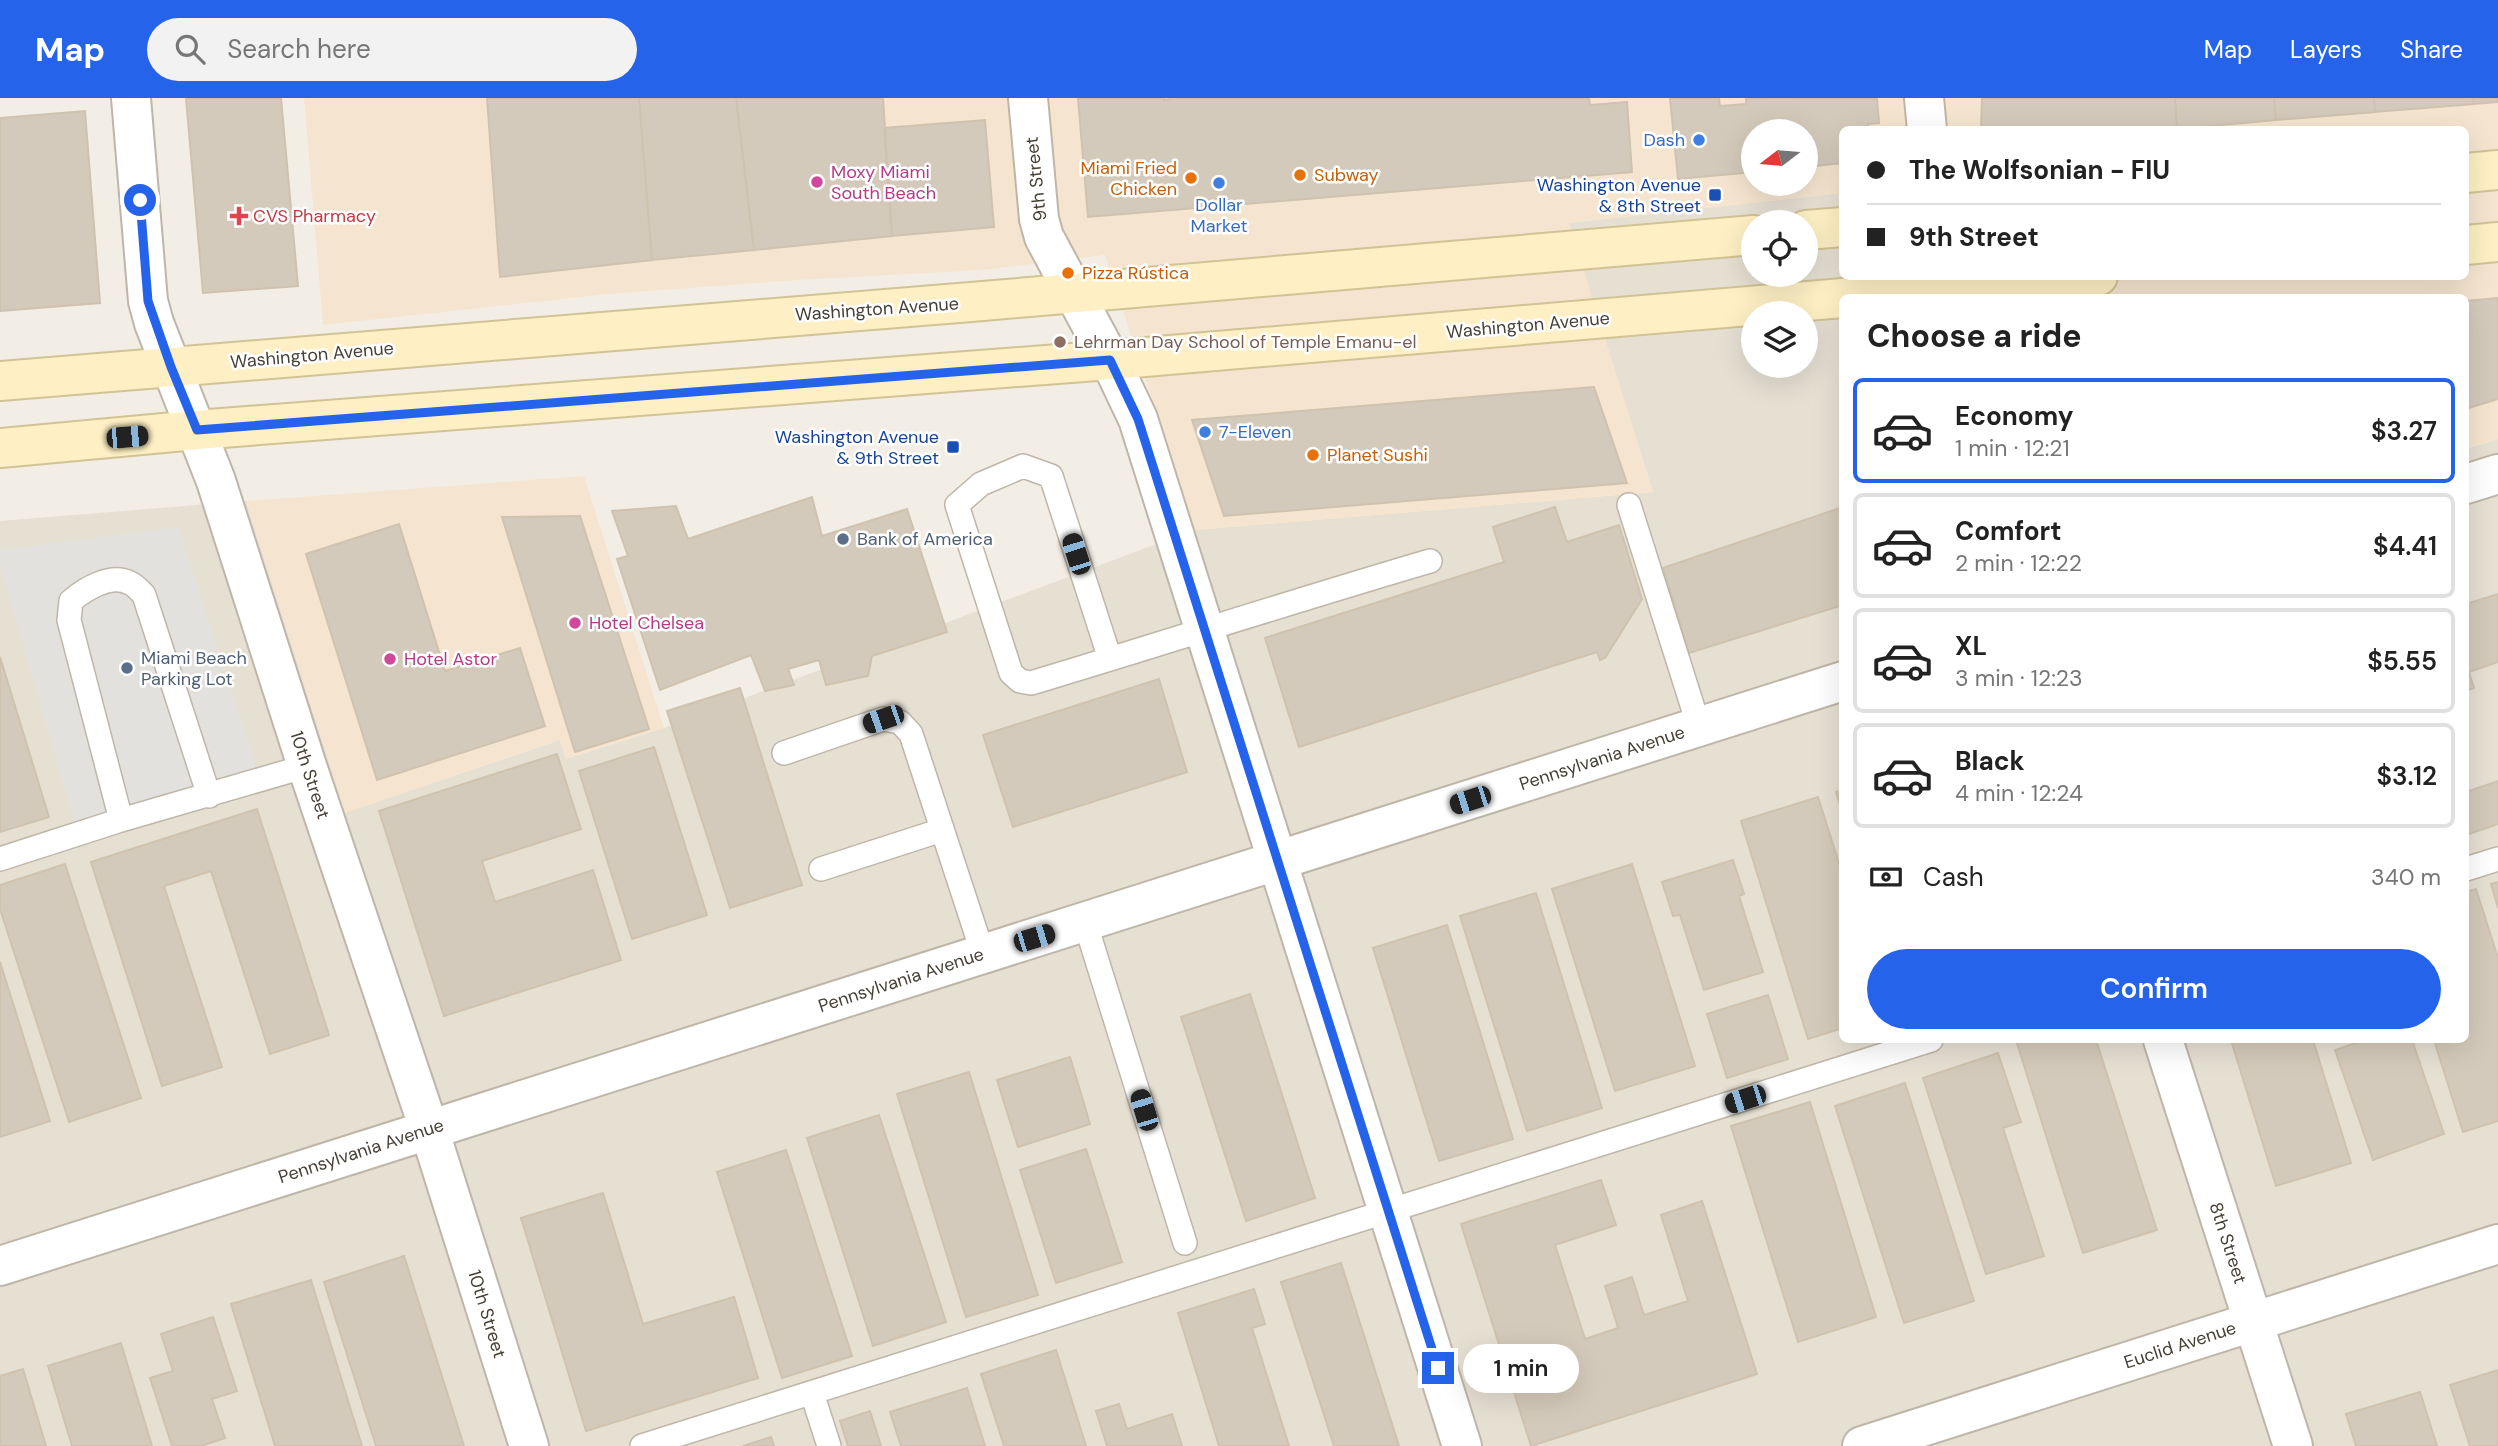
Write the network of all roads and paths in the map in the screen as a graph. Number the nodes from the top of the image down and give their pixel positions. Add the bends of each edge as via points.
1 (131, 98) edge
2 (1028, 98) edge
3 (1924, 98) edge
4 (1927, 126) edge
5 (2498, 170) edge
6 (2469, 173) edge
7 (1839, 227) edge
8 (1818, 229) edge
9 (1741, 236) edge
10 (2498, 242) edge
11 (2469, 245) edge
12 (2045, 280) edge
13 (1940, 288) edge
14 (1073, 293) junction
15 (1888, 294) edge
16 (1839, 298) edge
17 (1110, 360) junction
18 (171, 367) junction
19 (0, 381) edge
20 (197, 430) junction
21 (0, 448) edge
22 (2498, 474) edge
23 (2469, 483) edge
24 (1629, 505) dead end
25 (1430, 561) dead end
26 (1203, 628) junction
27 (1110, 659) junction
28 (1839, 682) edge
29 (1699, 727) junction
30 (784, 753) dead end
31 (307, 766) junction
32 (209, 796) junction
33 (121, 820) junction
34 (942, 830) junction
35 (0, 859) edge
36 (2498, 859) edge
37 (1278, 861) junction
38 (2469, 868) edge
39 (821, 869) dead end
40 (1085, 922) junction
41 (983, 954) junction
42 (1922, 1043) edge
43 (2164, 1043) edge
44 (429, 1129) junction
45 (1389, 1212) junction
46 (1185, 1243) dead end
47 (2498, 1244) edge
48 (0, 1266) edge
49 (2252, 1322) junction
50 (812, 1393) junction
51 (529, 1446) edge
52 (642, 1446) edge
53 (829, 1446) edge
54 (1462, 1446) edge
55 (1862, 1446) edge
56 (2293, 1446) edge

1 - 18 street, 10th Street via 148,301
2 - 14 street, 9th Street via 1039,219
3 - 4 street
5 - 6 main road
7 - 8 main road
9 - 14 main road, Washington Avenue
10 - 11 main road
12 - 13 main road
13 - 15 main road
14 - 17 street, 9th Street
14 - 18 main road, Washington Avenue
16 - 17 main road, Washington Avenue
17 - 20 main road, Washington Avenue
17 - 26 street, 9th Street via 1138,419
18 - 19 main road, Washington Avenue
18 - 20 street, 10th Street
20 - 21 main road, Washington Avenue
20 - 31 street, 10th Street
22 - 23 street
24 - 29 lane
25 - 26 lane
26 - 27 lane
26 - 37 street, 9th Street
27 - 27 lane via 1031,683 1010,673 957,505 981,484 1023,466 1051,476
28 - 29 street, Pennsylvania Avenue
29 - 37 street, Pennsylvania Avenue
30 - 34 lane via 883,719 900,722 911,734
31 - 32 lane
31 - 44 street, 10th Street
32 - 33 lane
32 - 33 lane via 144,595 130,582 114,580 86,588 71,601 69,620
33 - 35 lane
34 - 39 lane
34 - 41 lane
36 - 38 lane
37 - 40 street, Pennsylvania Avenue
37 - 45 street, 9th Street
40 - 41 street, Pennsylvania Avenue
40 - 46 lane
41 - 44 street, Pennsylvania Avenue
42 - 45 lane
43 - 49 street, 8th Street
44 - 48 street, Pennsylvania Avenue
44 - 51 street, 10th Street
45 - 50 lane
45 - 54 street, 9th Street
47 - 49 street, Euclid Avenue
49 - 55 street, Euclid Avenue
49 - 56 street, 8th Street
50 - 52 lane
50 - 53 lane

